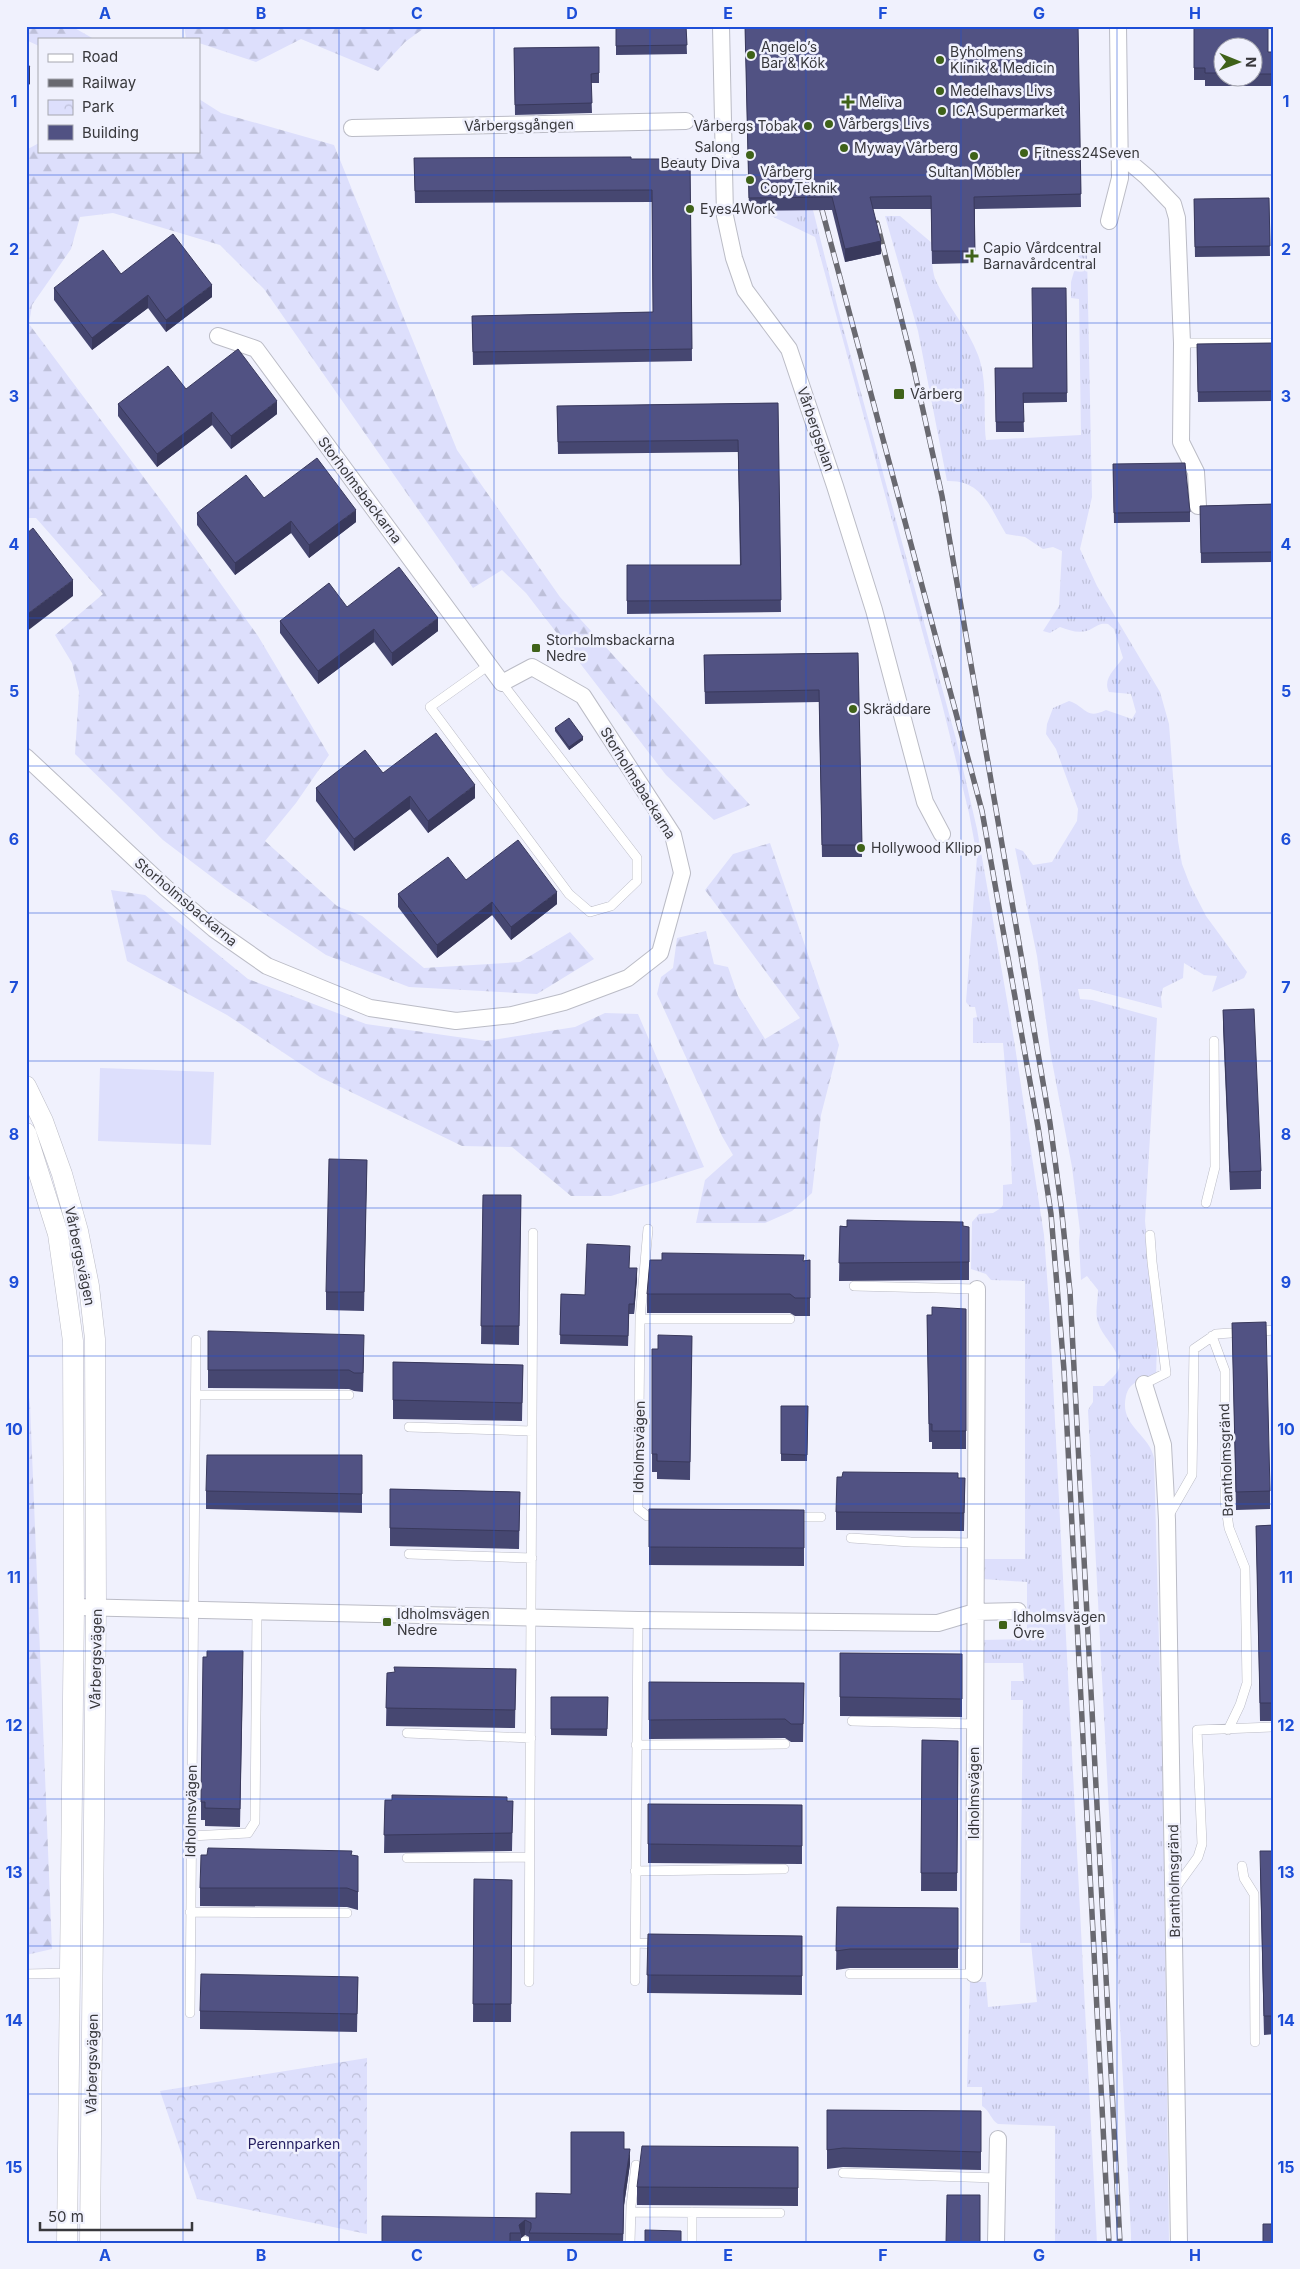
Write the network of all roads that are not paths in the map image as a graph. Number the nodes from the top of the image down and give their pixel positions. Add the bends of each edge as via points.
1 (721, 26) edge
2 (1118, 26) edge
3 (686, 122) dead end
4 (352, 128) dead end
5 (1121, 155) junction
6 (1109, 221) dead end
7 (218, 336) dead end
8 (1182, 343) junction
9 (1274, 343) edge
10 (1198, 506) edge
11 (489, 664) junction
12 (502, 683) junction
13 (26, 757) edge
14 (942, 834) dead end
15 (1214, 1041) dead end
16 (26, 1086) edge
17 (26, 1133) edge
18 (1206, 1203) dead end
19 (648, 1229) dead end
20 (533, 1233) dead end
21 (1150, 1235) dead end
22 (854, 1286) edge
23 (977, 1289) joint
24 (640, 1319) junction
25 (790, 1319) edge
26 (1274, 1330) edge
27 (1212, 1336) junction
28 (196, 1340) dead end
29 (1144, 1384) joint
30 (196, 1395) junction
31 (349, 1395) edge
32 (409, 1427) edge
33 (532, 1431) junction
34 (673, 1515) edge
35 (783, 1516) edge
36 (821, 1517) dead end
37 (1167, 1520) junction
38 (851, 1538) edge
39 (975, 1543) junction
40 (408, 1554) edge
41 (532, 1558) junction
42 (74, 1607) junction
43 (96, 1607) junction
44 (193, 1608) junction
45 (257, 1610) junction
46 (1018, 1611) dead end
47 (975, 1612) junction
48 (532, 1617) junction
49 (638, 1620) junction
50 (852, 1721) edge
51 (974, 1724) junction
52 (1274, 1727) edge
53 (1228, 1730) junction
54 (407, 1733) edge
55 (531, 1738) junction
56 (784, 1744) edge
57 (636, 1745) junction
58 (191, 1836) junction
59 (529, 1857) junction
60 (407, 1858) edge
61 (1242, 1866) dead end
62 (784, 1869) edge
63 (635, 1871) junction
64 (1174, 1890) junction
65 (190, 1912) junction
66 (347, 1913) edge
67 (635, 1944) junction
68 (672, 1945) edge
69 (26, 1974) edge
70 (70, 1974) junction
71 (850, 1974) edge
72 (974, 1974) joint
73 (635, 1981) dead end
74 (529, 1982) dead end
75 (190, 2013) dead end
76 (1255, 2042) dead end
77 (998, 2139) dead end
78 (636, 2165) dead end
79 (843, 2174) edge
80 (996, 2178) junction
81 (631, 2212) junction
82 (692, 2212) junction
83 (780, 2213) edge
84 (67, 2243) edge
85 (90, 2243) edge
86 (630, 2243) edge
87 (692, 2243) edge
88 (996, 2243) edge
89 (1179, 2243) edge

1 - 14 street, Vårbergsplan via 725,216 734,258 746,290 788,349 874,610 925,802
2 - 5 street
3 - 4 street, Vårbergsgången
5 - 6 street via 1120,178
5 - 8 street via 1148,177 1173,204 1177,218
7 - 11 street, Storholmsbackarna via 256,349
8 - 9 lane
8 - 10 street via 1182,442 1196,472
11 - 12 street, Storholmsbackarna
11 - 12 lane via 430,707 569,894 590,912 611,906 637,880 637,858
12 - 13 street, Storholmsbackarna via 532,667 583,696 673,835 682,873 660,953 628,978 564,1002 512,1015 456,1021 370,1008 267,966 214,929 166,888
15 - 18 lane via 1215,1167
16 - 43 street, Vårbergsvägen via 62,1174 89,1286 95,1339
17 - 42 street, Vårbergsvägen via 58,1234 73,1341
19 - 24 lane, Idholmsvägen
20 - 33 lane
21 - 29 lane, Brantholmsgränd via 1166,1373
22 - 23 lane
23 - 39 street, Idholmsvägen
24 - 25 lane
24 - 34 lane, Idholmsvägen via 638,1508 648,1516
26 - 27 lane
27 - 37 lane via 1194,1350 1192,1475
27 - 53 lane, Brantholmsgränd via 1225,1371 1225,1501 1229,1528 1245,1568 1247,1683
28 - 30 lane, Idholmsvägen
29 - 37 street, Brantholmsgränd via 1163,1445
30 - 31 lane
30 - 44 lane, Idholmsvägen via 200,1467
32 - 33 lane
33 - 41 lane
35 - 36 lane
37 - 64 street, Brantholmsgränd
38 - 39 lane
39 - 47 street, Idholmsvägen
40 - 41 lane
41 - 48 lane
42 - 43 street
42 - 70 street, Vårbergsvägen
43 - 44 street
43 - 85 street, Vårbergsvägen
44 - 45 street
44 - 58 lane, Idholmsvägen
45 - 48 street
45 - 58 lane via 255,1822 248,1833
46 - 47 street
47 - 49 street via 938,1623
47 - 51 street, Idholmsvägen
48 - 49 street
48 - 55 lane
49 - 57 lane
50 - 51 lane
51 - 72 street, Idholmsvägen
52 - 53 lane
53 - 64 lane via 1197,1730 1202,1844 1198,1857
54 - 55 lane
55 - 59 lane
56 - 57 lane
57 - 63 lane
58 - 65 lane, Idholmsvägen
59 - 60 lane
59 - 74 lane
61 - 76 lane via 1244,1878 1254,1894
62 - 63 lane
63 - 67 lane
64 - 89 street, Brantholmsgränd
65 - 66 lane
65 - 75 lane, Idholmsvägen via 195,1986
67 - 68 lane
67 - 73 lane
69 - 70 lane
70 - 84 street, Vårbergsvägen
71 - 72 lane
77 - 80 street
78 - 81 lane
79 - 80 lane
80 - 88 street
81 - 82 lane
81 - 86 lane
82 - 83 lane
82 - 87 lane

